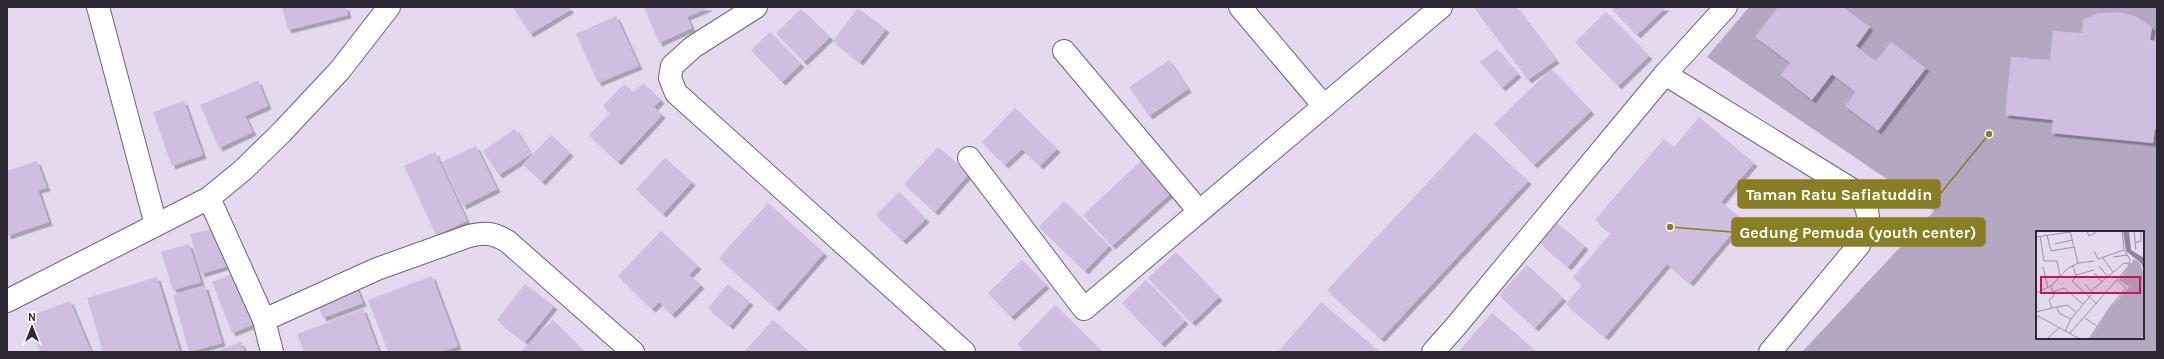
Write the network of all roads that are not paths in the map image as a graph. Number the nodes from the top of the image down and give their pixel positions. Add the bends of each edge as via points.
1 (98, 7) edge
2 (389, 7) edge
3 (756, 7) edge
4 (1240, 7) edge
5 (1442, 7) edge
6 (1726, 7) edge
7 (1064, 51) dead end
8 (1665, 74) junction
9 (1324, 106) junction
10 (969, 158) dead end
11 (209, 198) junction
12 (1199, 211) junction
13 (156, 226) junction
14 (7, 301) edge
15 (264, 320) junction
16 (272, 352) edge
17 (633, 352) edge
18 (964, 352) edge
19 (1433, 352) edge
20 (1770, 352) edge

1 - 13 street
2 - 11 street via 340,70 281,134
3 - 18 street via 693,47 672,66 670,78 676,93
4 - 9 street
5 - 9 street
6 - 8 street
7 - 12 street
8 - 19 street
8 - 20 street via 1856,192 1866,203 1868,222 1859,245
9 - 12 street
10 - 12 street via 1084,309
11 - 13 street
11 - 15 street
13 - 14 street
15 - 16 street
15 - 17 street via 377,269 469,236 494,233 507,241

